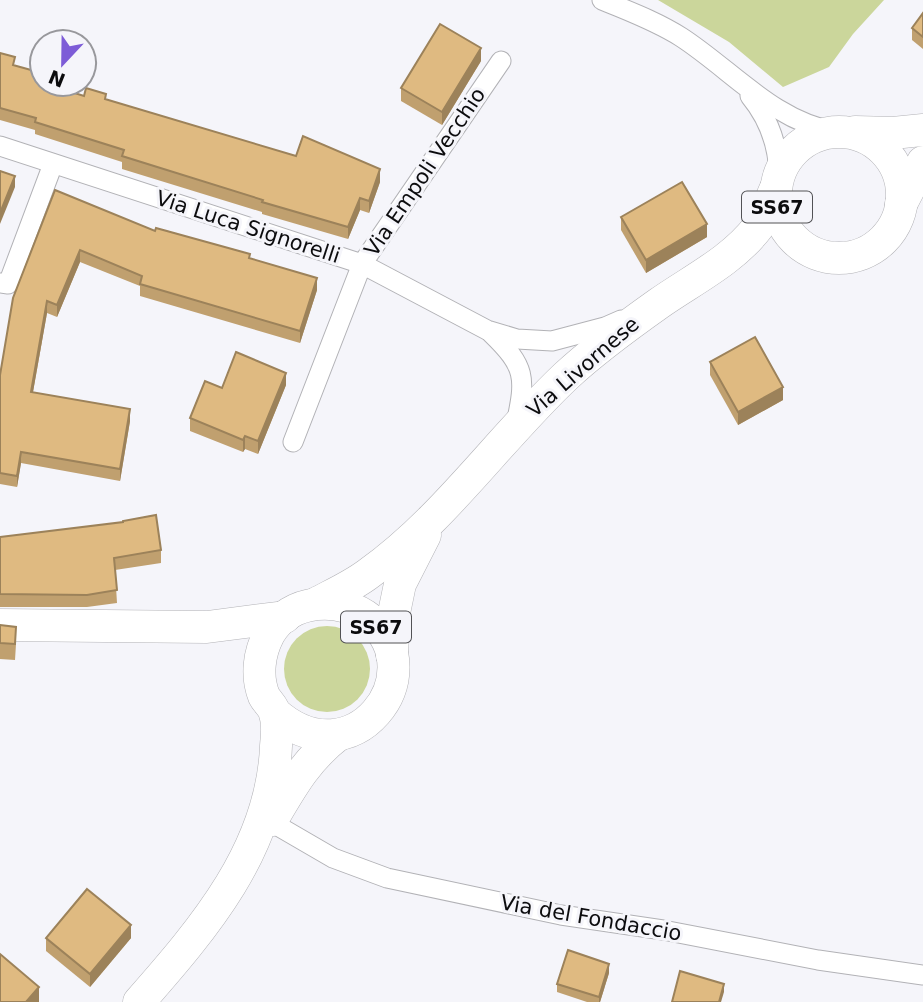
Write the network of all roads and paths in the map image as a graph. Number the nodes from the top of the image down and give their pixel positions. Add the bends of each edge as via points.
1 (602, 0) edge
2 (502, 61) dead end
3 (731, 74) junction
4 (923, 130) edge
5 (840, 132) junction
6 (0, 146) edge
7 (923, 162) edge
8 (53, 164) junction
9 (778, 181) junction
10 (901, 204) junction
11 (819, 255) junction
12 (362, 264) junction
13 (713, 268) junction
14 (0, 283) edge
15 (658, 304) junction
16 (487, 330) junction
17 (516, 426) junction
18 (293, 442) dead end
19 (438, 513) junction
20 (317, 603) junction
21 (285, 617) junction
22 (0, 625) edge
23 (391, 656) junction
24 (275, 713) junction
25 (338, 735) junction
26 (262, 832) junction
27 (923, 975) edge
28 (139, 1002) edge

1 - 3 street via 680,36
2 - 12 street, Via Empoli Vecchio
3 - 5 street via 802,123
3 - 9 street via 759,107 774,138
4 - 5 main road, Via Livornese / SS67
5 - 9 main road, Via Livornese / SS67 via 818,135 801,144 788,157
5 - 10 main road via 863,137 881,148 901,183
6 - 8 street, Via Luca Signorelli
7 - 10 main road, Via Livornese / SS67
8 - 12 street, Via Luca Signorelli
8 - 14 street via 8,284
9 - 11 main road, SS67 via 778,209 786,229 800,245
9 - 13 main road, Via Livornese / SS67 via 761,224
10 - 11 main road, Via Livornese / SS67 via 886,237 872,249 855,256
11 - 13 main road, Via Livornese / SS67 via 776,250 744,255
12 - 16 street, Via Luca Signorelli
12 - 18 street, Via Empoli Vecchio
13 - 15 main road, Via Livornese / SS67
15 - 16 street via 605,327 552,341 517,339
15 - 17 main road, Via Livornese / SS67 via 569,374
16 - 17 street via 513,354 520,368 522,395
17 - 19 main road, Via Livornese / SS67
19 - 20 main road, Via Livornese / SS67 via 370,573
19 - 23 main road, Via Livornese / SS67 via 400,584
20 - 21 main road, Via Livornese / SS67
20 - 23 main road, SS67 via 356,610 385,637
21 - 22 main road, Via Livornese via 207,627
21 - 24 main road, Via Livornese / SS67 via 270,632 261,652 259,674
23 - 25 main road, Via Livornese / SS67 via 387,698 375,716 358,729
24 - 25 main road, Via Livornese / SS67 via 303,733
24 - 26 main road via 270,801
25 - 26 main road via 301,771
26 - 27 street, Via del Fondaccio via 387,878 561,915
26 - 28 main road via 226,893

